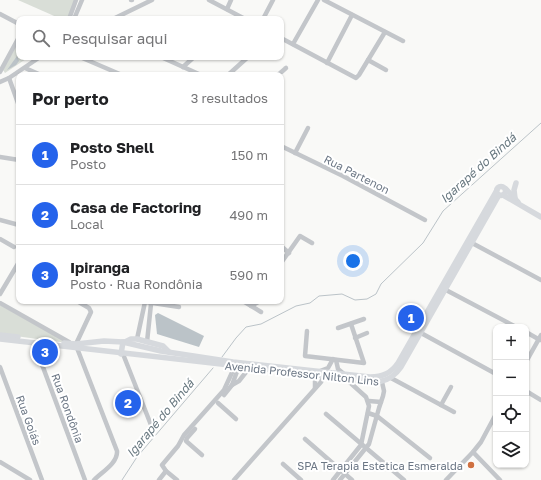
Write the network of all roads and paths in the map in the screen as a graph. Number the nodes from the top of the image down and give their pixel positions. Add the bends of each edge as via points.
1 (76, 0) edge
2 (82, 0) edge
3 (152, 0) edge
4 (209, 0) edge
5 (231, 0) edge
6 (273, 0) edge
7 (318, 0) edge
8 (324, 0) edge
9 (227, 9) junction
10 (0, 14) edge
11 (352, 15) junction
12 (72, 16) edge
13 (73, 16) edge
14 (118, 16) edge
15 (240, 16) edge
16 (265, 16) edge
17 (16, 22) edge
18 (385, 32) junction
19 (284, 40) edge
20 (403, 41) dead end
21 (16, 43) edge
22 (292, 44) junction
23 (36, 60) edge
24 (87, 60) edge
25 (168, 60) edge
26 (191, 60) edge
27 (245, 60) edge
28 (368, 60) junction
29 (327, 63) junction
30 (183, 67) junction
31 (24, 68) junction
32 (286, 68) dead end
33 (386, 70) dead end
34 (0, 72) edge
35 (18, 72) edge
36 (34, 72) edge
37 (115, 72) edge
38 (194, 72) edge
39 (231, 72) edge
40 (281, 72) edge
41 (16, 73) edge
42 (9, 78) junction
43 (0, 82) edge
44 (16, 98) edge
45 (308, 128) dead end
46 (284, 148) edge
47 (295, 153) junction
48 (0, 157) edge
49 (16, 160) edge
50 (516, 182) dead end
51 (500, 193) junction
52 (515, 198) junction
53 (523, 206) junction
54 (541, 217) edge
55 (0, 220) edge
56 (425, 220) dead end
57 (16, 224) edge
58 (0, 239) edge
59 (312, 243) dead end
60 (472, 243) junction
61 (14, 247) dead end
62 (284, 249) edge
63 (289, 253) junction
64 (284, 259) edge
65 (16, 268) edge
66 (541, 280) edge
67 (446, 290) junction
68 (0, 294) edge
69 (0, 303) edge
70 (82, 304) edge
71 (142, 304) edge
72 (151, 304) edge
73 (164, 304) edge
74 (248, 304) edge
75 (255, 304) edge
76 (251, 306) junction
77 (178, 307) dead end
78 (261, 312) dead end
79 (364, 319) dead end
80 (142, 320) junction
81 (351, 324) junction
82 (510, 324) edge
83 (148, 328) junction
84 (338, 328) dead end
85 (307, 331) dead end
86 (367, 333) dead end
87 (421, 333) junction
88 (529, 333) edge
89 (0, 335) edge
90 (356, 338) junction
91 (540, 338) edge
92 (0, 339) edge
93 (137, 339) junction
94 (112, 341) junction
95 (124, 342) junction
96 (147, 342) junction
97 (34, 343) junction
98 (74, 345) junction
99 (111, 352) junction
100 (169, 352) junction
101 (122, 354) junction
102 (334, 360) junction
103 (527, 360) edge
104 (214, 361) junction
105 (222, 362) junction
106 (234, 366) junction
107 (0, 367) edge
108 (250, 367) junction
109 (328, 368) junction
110 (338, 369) junction
111 (320, 371) junction
112 (493, 372) edge
113 (314, 375) junction
114 (324, 376) junction
115 (345, 376) junction
116 (391, 378) junction
117 (382, 382) junction
118 (232, 386) junction
119 (451, 387) dead end
120 (315, 388) junction
121 (529, 394) edge
122 (541, 400) edge
123 (369, 401) junction
124 (381, 402) junction
125 (218, 403) junction
126 (441, 405) junction
127 (454, 412) dead end
128 (368, 413) junction
129 (326, 414) dead end
130 (377, 416) junction
131 (236, 419) dead end
132 (493, 420) edge
133 (151, 425) dead end
134 (366, 427) junction
135 (373, 428) junction
136 (305, 439) dead end
137 (361, 445) junction
138 (366, 449) junction
139 (473, 452) junction
140 (202, 455) dead end
141 (430, 458) dead end
142 (0, 462) edge
143 (283, 464) dead end
144 (341, 470) junction
145 (166, 471) junction
146 (345, 474) junction
147 (30, 480) edge
148 (42, 480) edge
149 (85, 480) edge
150 (94, 480) edge
151 (159, 480) edge
152 (177, 480) edge
153 (234, 480) edge
154 (301, 480) edge
155 (333, 480) edge
156 (340, 480) edge
157 (352, 480) edge
158 (404, 480) edge
159 (446, 480) edge
160 (500, 480) edge

1 - 12 street
2 - 13 street
3 - 14 street
4 - 9 street
5 - 9 street
6 - 16 street
7 - 22 street
8 - 11 street
9 - 15 street
10 - 17 street
11 - 18 street
11 - 29 street
18 - 20 street
18 - 28 street
19 - 22 street
21 - 34 street
22 - 29 street
23 - 31 street
24 - 37 street
25 - 30 street
26 - 30 street
27 - 39 street
28 - 29 street via 358,77
28 - 33 street
30 - 38 street
31 - 35 street
31 - 36 street
32 - 40 street
41 - 42 street
42 - 43 street
42 - 44 street
45 - 47 street
46 - 47 street, Rua Partenon
47 - 56 street, Rua Partenon
48 - 49 street
50 - 52 main road
51 - 52 main road via 500,186 506,188
51 - 53 main road
51 - 60 main road, Avenida Professor Nilton Lins
51 - 115 main road, Avenida Professor Nilton Lins via 391,372 381,377
52 - 53 main road
53 - 54 main road
55 - 57 street
58 - 61 street
59 - 63 street via 300,236
60 - 66 street
60 - 67 main road, Avenida Professor Nilton Lins
62 - 63 street
63 - 64 street
65 - 68 street
67 - 82 street
67 - 87 main road, Avenida Professor Nilton Lins
69 - 98 street
70 - 98 street via 91,312
71 - 80 street
72 - 83 street
73 - 77 street
74 - 76 street
75 - 76 street
76 - 78 street
79 - 81 street
80 - 83 street
80 - 93 street
81 - 84 street
81 - 90 street
83 - 96 street
85 - 102 street via 305,356
86 - 90 street
87 - 112 street
87 - 116 main road, Avenida Professor Nilton Lins via 401,367
88 - 91 street
89 - 98 main road, Avenida Professor Nilton Lins
90 - 102 street via 364,363
91 - 103 street
92 - 97 main road, Avenida Professor Nilton Lins
93 - 95 main road
93 - 96 main road
94 - 95 main road, Avenida Professor Nilton Lins
94 - 98 main road, Avenida Professor Nilton Lins
94 - 99 main road
95 - 100 main road, Avenida Professor Nilton Lins
95 - 101 main road
96 - 100 main road via 163,346
97 - 98 main road, Avenida Professor Nilton Lins
97 - 149 street, Rua Rondônia
98 - 99 main road, Avenida Professor Nilton Lins
98 - 150 street via 117,451 113,463
99 - 101 main road, Avenida Professor Nilton Lins
100 - 104 main road, Avenida Professor Nilton Lins
101 - 104 main road, Avenida Professor Nilton Lins
101 - 133 street
102 - 109 street
102 - 110 street
104 - 105 main road, Avenida Professor Nilton Lins
105 - 106 main road, Avenida Professor Nilton Lins
105 - 111 main road, Avenida Professor Nilton Lins
106 - 108 main road, Avenida Professor Nilton Lins
106 - 118 street
106 - 145 street via 221,395 162,465
107 - 148 street, Rua Goiás
108 - 113 main road, Avenida Professor Nilton Lins
108 - 118 street
109 - 110 street
109 - 111 street
110 - 115 street
111 - 115 main road, Avenida Professor Nilton Lins
113 - 114 main road, Avenida Professor Nilton Lins
113 - 120 street
114 - 115 main road, Avenida Professor Nilton Lins
114 - 120 street
115 - 117 main road, Avenida Professor Nilton Lins
115 - 123 street
116 - 117 main road, Avenida Professor Nilton Lins
116 - 126 street
117 - 124 street via 384,391
118 - 125 street
119 - 126 street
120 - 153 street
121 - 122 street
123 - 124 street
123 - 128 street
124 - 130 street
125 - 131 street
125 - 140 street via 187,438 188,443
126 - 127 street
128 - 130 street
128 - 134 street
129 - 137 street
130 - 135 street
130 - 141 street
132 - 139 street
134 - 135 street
134 - 137 street
135 - 138 street
136 - 144 street
137 - 138 street
137 - 144 street
138 - 146 street
138 - 158 street
139 - 159 street
139 - 160 street
142 - 147 street
143 - 154 street
144 - 146 street
144 - 155 street
145 - 151 street
145 - 152 street
146 - 156 street
146 - 157 street

